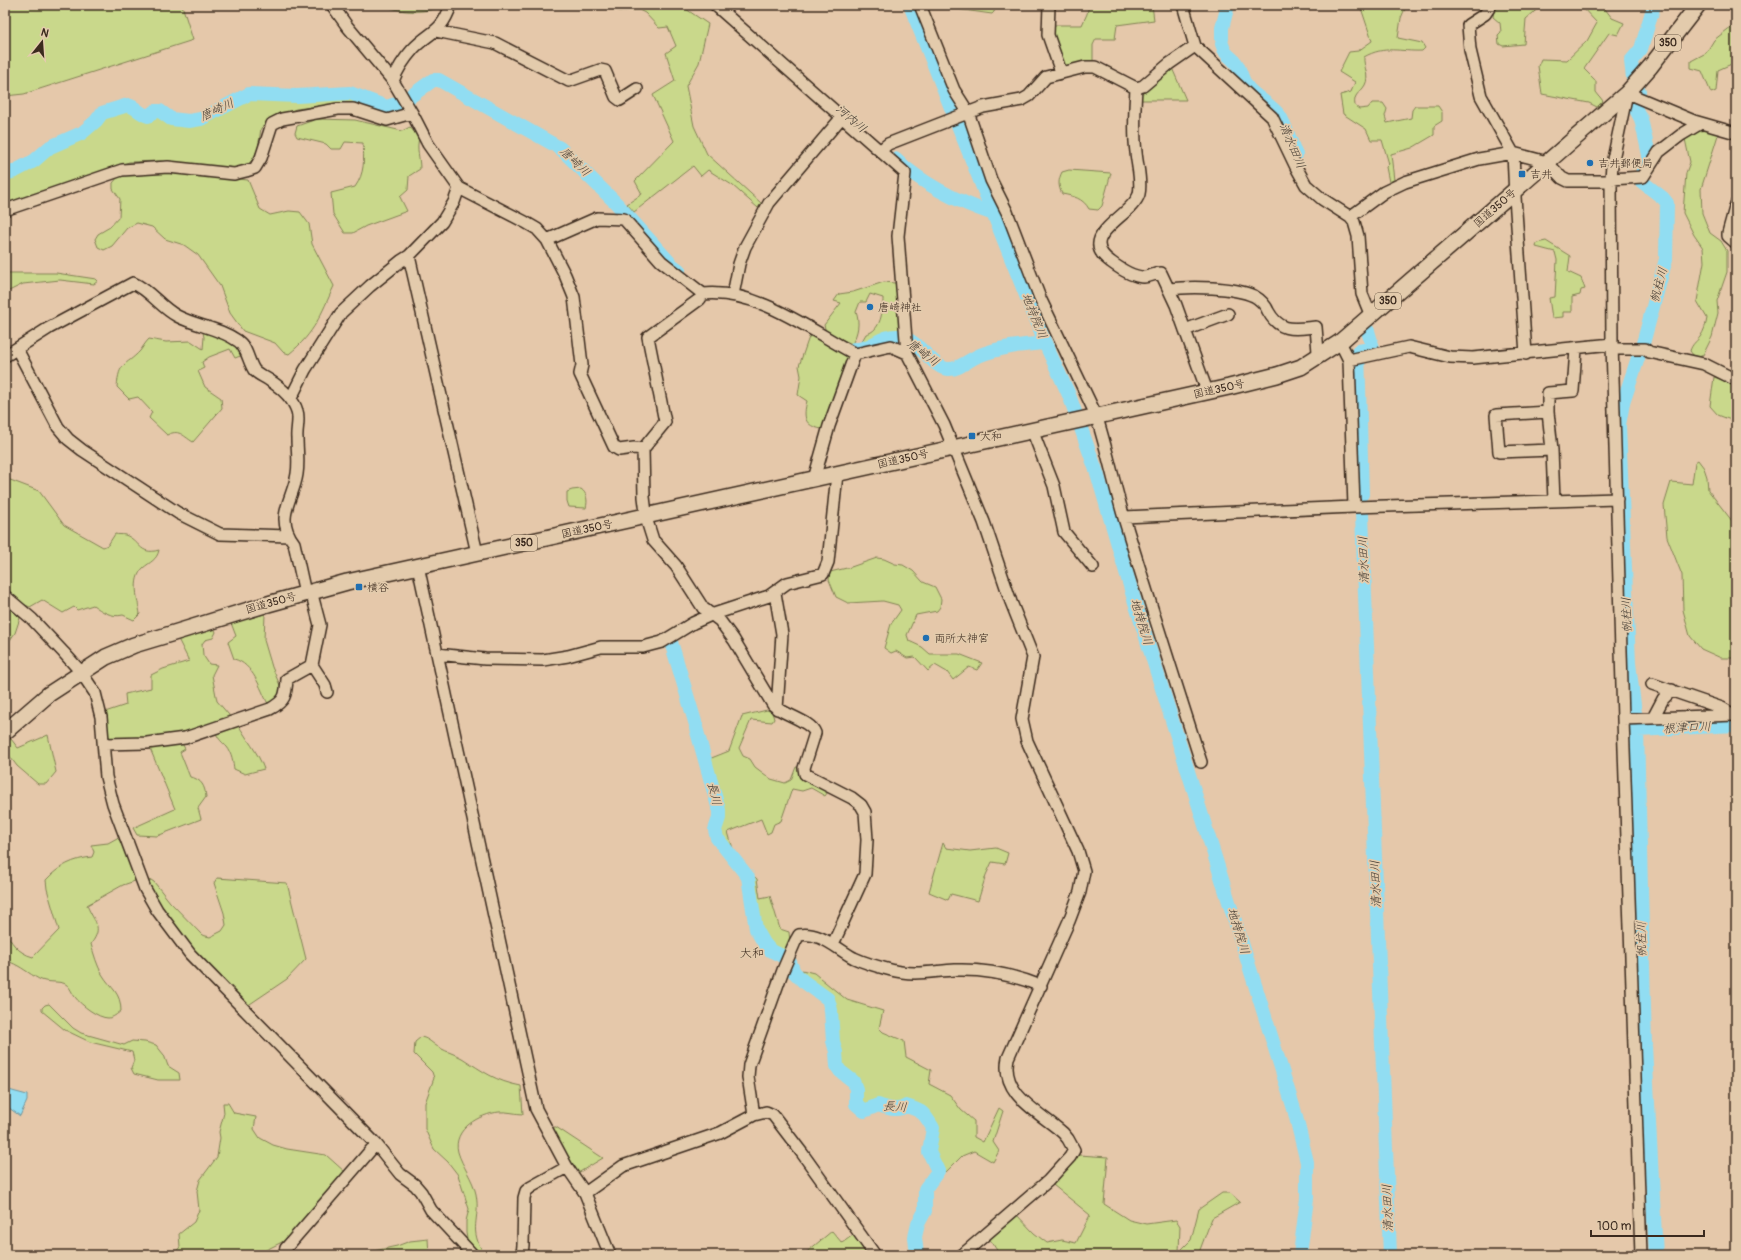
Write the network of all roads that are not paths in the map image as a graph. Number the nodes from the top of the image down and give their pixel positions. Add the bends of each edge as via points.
1 (332, 5) edge
2 (451, 5) edge
3 (715, 5) edge
4 (920, 5) edge
5 (1049, 5) edge
6 (1183, 5) edge
7 (1490, 5) edge
8 (1698, 5) edge
9 (436, 31) junction
10 (1195, 46) junction
11 (1062, 72) junction
12 (393, 81) junction
13 (1136, 88) junction
14 (637, 89) dead end
15 (1634, 91) junction
16 (412, 113) junction
17 (965, 114) junction
18 (842, 117) junction
19 (1701, 123) junction
20 (1736, 133) edge
21 (884, 147) junction
22 (1513, 153) junction
23 (1547, 162) junction
24 (1611, 180) junction
25 (459, 188) junction
26 (1514, 191) junction
27 (1736, 204) edge
28 (5, 210) edge
29 (1350, 217) junction
30 (547, 240) junction
31 (1736, 243) edge
32 (409, 256) junction
33 (1169, 289) junction
34 (703, 294) junction
35 (733, 294) junction
36 (1228, 314) dead end
37 (1370, 316) junction
38 (1185, 330) junction
39 (1340, 342) junction
40 (907, 343) junction
41 (1612, 347) junction
42 (17, 349) junction
43 (1576, 349) junction
44 (855, 354) junction
45 (1526, 354) junction
46 (1321, 355) junction
47 (5, 356) edge
48 (1355, 359) junction
49 (1736, 380) edge
50 (1207, 391) junction
51 (291, 398) junction
52 (1548, 412) junction
53 (1093, 416) junction
54 (1032, 430) junction
55 (953, 448) junction
56 (642, 449) junction
57 (1552, 450) junction
58 (837, 474) junction
59 (814, 479) junction
60 (1617, 499) junction
61 (1554, 501) junction
62 (1354, 507) junction
63 (646, 516) junction
64 (1124, 517) junction
65 (289, 536) junction
66 (477, 553) junction
67 (418, 566) junction
68 (1093, 567) dead end
69 (308, 592) junction
70 (775, 593) junction
71 (5, 596) edge
72 (711, 615) junction
73 (437, 654) junction
74 (312, 665) junction
75 (81, 672) junction
76 (1652, 684) dead end
77 (1672, 690) junction
78 (327, 692) dead end
79 (777, 709) junction
80 (1734, 715) edge
81 (1648, 718) junction
82 (1623, 719) junction
83 (5, 732) edge
84 (104, 744) junction
85 (1201, 762) dead end
86 (833, 944) junction
87 (1041, 986) junction
88 (754, 1115) junction
89 (376, 1144) junction
90 (567, 1168) junction
91 (585, 1193) junction
92 (284, 1255) edge
93 (473, 1255) edge
94 (522, 1255) edge
95 (610, 1255) edge
96 (875, 1255) edge
97 (962, 1255) edge
98 (1642, 1255) edge

1 - 12 street
2 - 9 street via 446,19
3 - 18 street
4 - 17 street
5 - 11 street via 1048,35
6 - 10 street
7 - 22 street via 1485,14 1468,25 1470,50 1481,96
8 - 15 highway, 国道350号 / 350
9 - 12 street via 413,49
9 - 14 street via 495,43 569,81 600,70 605,71 620,100
10 - 13 street via 1143,86
10 - 29 street via 1272,117 1306,185
11 - 13 street via 1085,66 1095,67
11 - 17 street via 1046,77 1022,100 994,104
12 - 16 street
13 - 33 street via 1135,150 1139,195 1132,206 1106,229 1098,242 1105,259 1137,276 1161,273
15 - 19 street
15 - 23 highway, 国道350号 / 350
15 - 24 street via 1612,164
16 - 25 street via 428,144
16 - 28 street via 387,120 353,109 338,109 282,118 272,124 255,168 246,171 234,174 168,167 122,170
17 - 21 street
17 - 53 street via 1040,298
18 - 21 street
18 - 35 street via 769,204 745,247
19 - 20 street
19 - 24 street via 1660,152 1640,177
21 - 40 street via 905,173 898,228
22 - 23 street
22 - 26 street
22 - 29 street via 1478,159 1405,182 1384,192
23 - 24 street via 1568,181
23 - 26 highway, 国道350号 / 350
24 - 41 street
25 - 30 street via 537,229
25 - 32 street via 442,222
26 - 37 highway, 国道350号 / 350
26 - 45 street
27 - 31 street via 1728,233
29 - 37 street via 1358,236 1362,294
30 - 34 street via 596,218 624,219 661,261
30 - 56 street via 574,297 582,365 580,374 589,395 614,447 619,450
32 - 51 street via 370,286 341,313 305,370
32 - 66 street
33 - 38 street
33 - 46 street via 1231,290 1254,296 1264,302 1278,324 1288,329 1316,327 1318,352
34 - 35 street
34 - 56 street via 700,299 648,337 665,422
35 - 44 street via 783,314
36 - 38 street
37 - 39 highway, 国道350号 / 350
38 - 50 street
39 - 46 highway, 国道350号 / 350
39 - 48 street
40 - 44 street
40 - 55 street
41 - 43 street
41 - 49 street via 1641,349 1704,364
41 - 60 street
42 - 47 street
42 - 51 street via 49,328 133,283 178,317 232,336 241,342 255,371
42 - 65 street via 58,427 82,450 178,513 220,534
43 - 45 street
43 - 52 street via 1573,391 1548,393
44 - 59 street via 829,426
45 - 48 street via 1462,358 1409,347
46 - 50 highway, 国道350号 / 350 via 1301,367 1277,375
48 - 62 street
50 - 53 highway, 国道350号 / 350
51 - 65 street via 297,411 299,460 296,481 285,511 284,521
52 - 57 street
52 - 57 street via 1496,415 1499,452
53 - 54 highway, 国道350号 / 350
53 - 64 street via 1102,434
54 - 55 highway, 国道350号 / 350
54 - 68 street via 1054,486 1064,532
55 - 58 highway, 国道350号 / 350
55 - 87 street via 984,522 1033,657 1022,719 1027,741 1078,851 1084,871 1077,899
56 - 63 street
57 - 61 street
58 - 59 highway, 国道350号 / 350
58 - 70 street via 826,569 823,574 787,583
59 - 63 highway, 国道350号 / 350
60 - 61 street
60 - 82 street
61 - 62 street
62 - 64 street
63 - 66 highway, 国道350号 / 350
63 - 72 street via 653,540 676,566
64 - 85 street
65 - 69 street via 294,543
66 - 67 highway, 国道350号 / 350
67 - 69 highway, 国道350号 / 350
67 - 73 street
69 - 74 street via 320,625
69 - 75 highway, 国道350号 / 350 via 134,645 106,657
70 - 72 street
70 - 79 street via 782,634
71 - 75 street via 32,619
72 - 73 street via 662,642 643,647 601,648 543,660 485,659
72 - 79 street via 720,621 734,640
73 - 90 street via 536,1109
74 - 78 street
74 - 84 street via 287,679 286,692 281,703 270,709 185,738 148,743
75 - 83 highway, 国道350号 / 350 via 49,694
75 - 84 street via 95,693
76 - 77 street
77 - 80 street via 1722,708
77 - 81 street
79 - 86 street via 813,728 815,733 804,768 805,774 852,798 865,812 865,874
80 - 81 street
81 - 82 street
82 - 98 street
84 - 89 street via 103,758 113,804 145,889 157,910 190,954
86 - 87 street via 855,958 892,970 908,973 981,971
86 - 88 street via 804,934 799,935 795,942 749,1064 748,1076
87 - 97 street via 1008,1058 1007,1072 1018,1097 1063,1133 1074,1150 1048,1181
88 - 91 street via 720,1133 623,1166
88 - 96 street via 766,1112 773,1115
89 - 92 street via 286,1248
89 - 93 street via 400,1174 415,1185 431,1210
90 - 91 street
90 - 94 street via 526,1191
91 - 95 street

